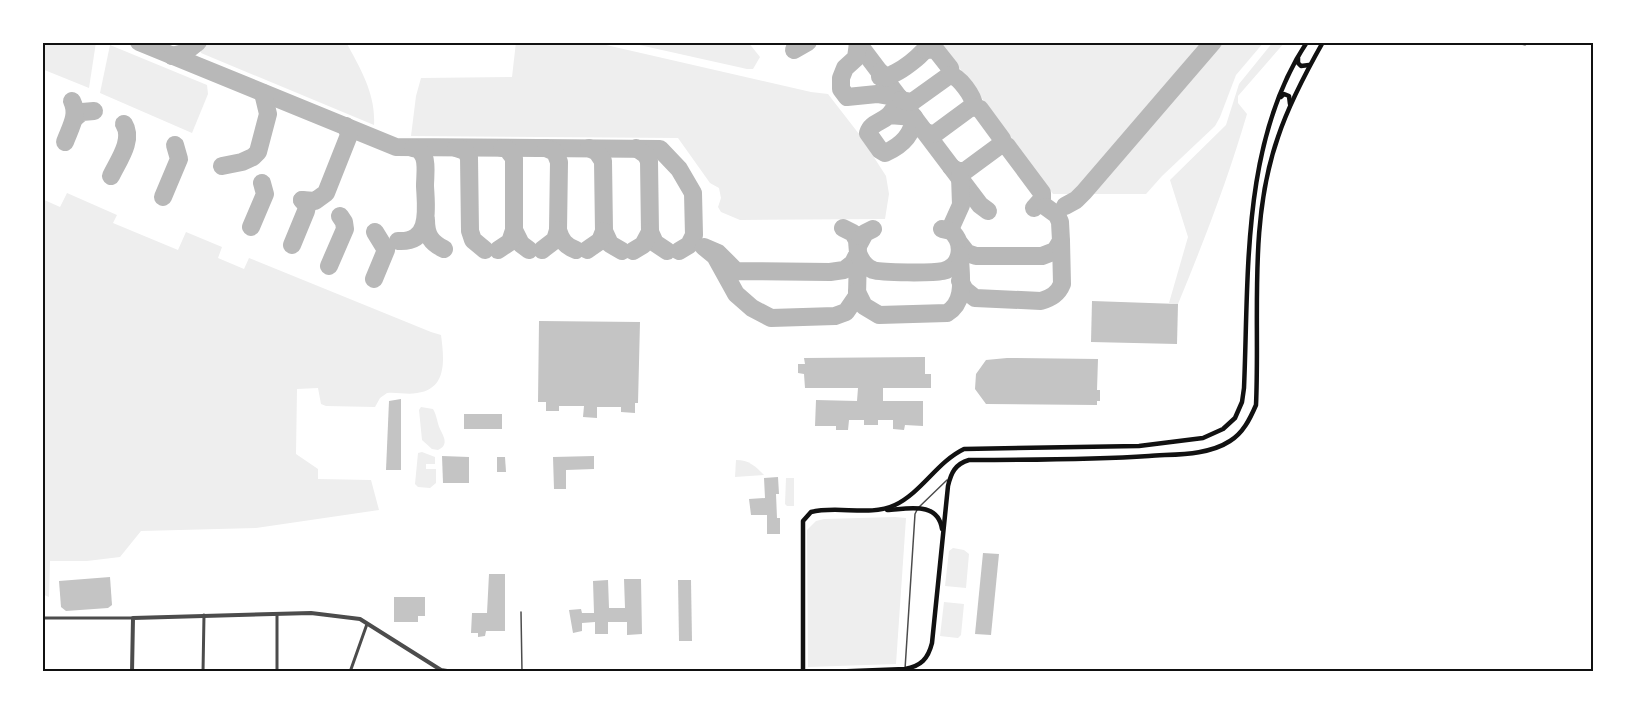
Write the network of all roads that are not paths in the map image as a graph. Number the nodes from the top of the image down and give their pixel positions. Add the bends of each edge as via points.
1 (1307, 42) edge
2 (1323, 42) edge
3 (1515, 42) edge
4 (1525, 44) dead end
5 (1298, 55) junction
6 (1313, 61) junction
7 (1276, 109) junction
8 (1289, 109) junction
9 (950, 477) junction
10 (918, 508) junction
11 (873, 510) junction
12 (943, 538) junction
13 (521, 612) dead end
14 (277, 614) junction
15 (204, 615) junction
16 (42, 618) edge
17 (133, 618) junction
18 (367, 624) junction
19 (905, 669) junction
20 (440, 671) edge
21 (132, 672) edge
22 (203, 672) edge
23 (277, 672) edge
24 (350, 672) edge
25 (453, 672) edge
26 (522, 672) edge
27 (803, 672) edge
28 (827, 672) edge

1 - 5 main road
2 - 6 main road
3 - 4 street
5 - 6 main road via 1300,66
5 - 7 main road
6 - 8 main road
7 - 8 main road via 1284,94 1290,96
7 - 11 main road via 1260,161 1253,210 1242,402 1230,424 1203,438 1147,445 964,449 898,503
8 - 9 main road via 1272,158 1262,216 1256,405 1238,435 1219,446 1180,454 969,460 958,464
9 - 10 lane
9 - 12 main road
10 - 11 main road
10 - 12 main road via 937,515
10 - 19 lane
11 - 27 main road via 816,510 803,521
12 - 19 main road via 930,652 921,664
13 - 26 lane
14 - 15 street
14 - 18 street via 336,615
14 - 23 street
15 - 17 street
15 - 22 street
16 - 17 street
17 - 21 street
18 - 20 street
18 - 24 street
19 - 28 main road
20 - 25 street

